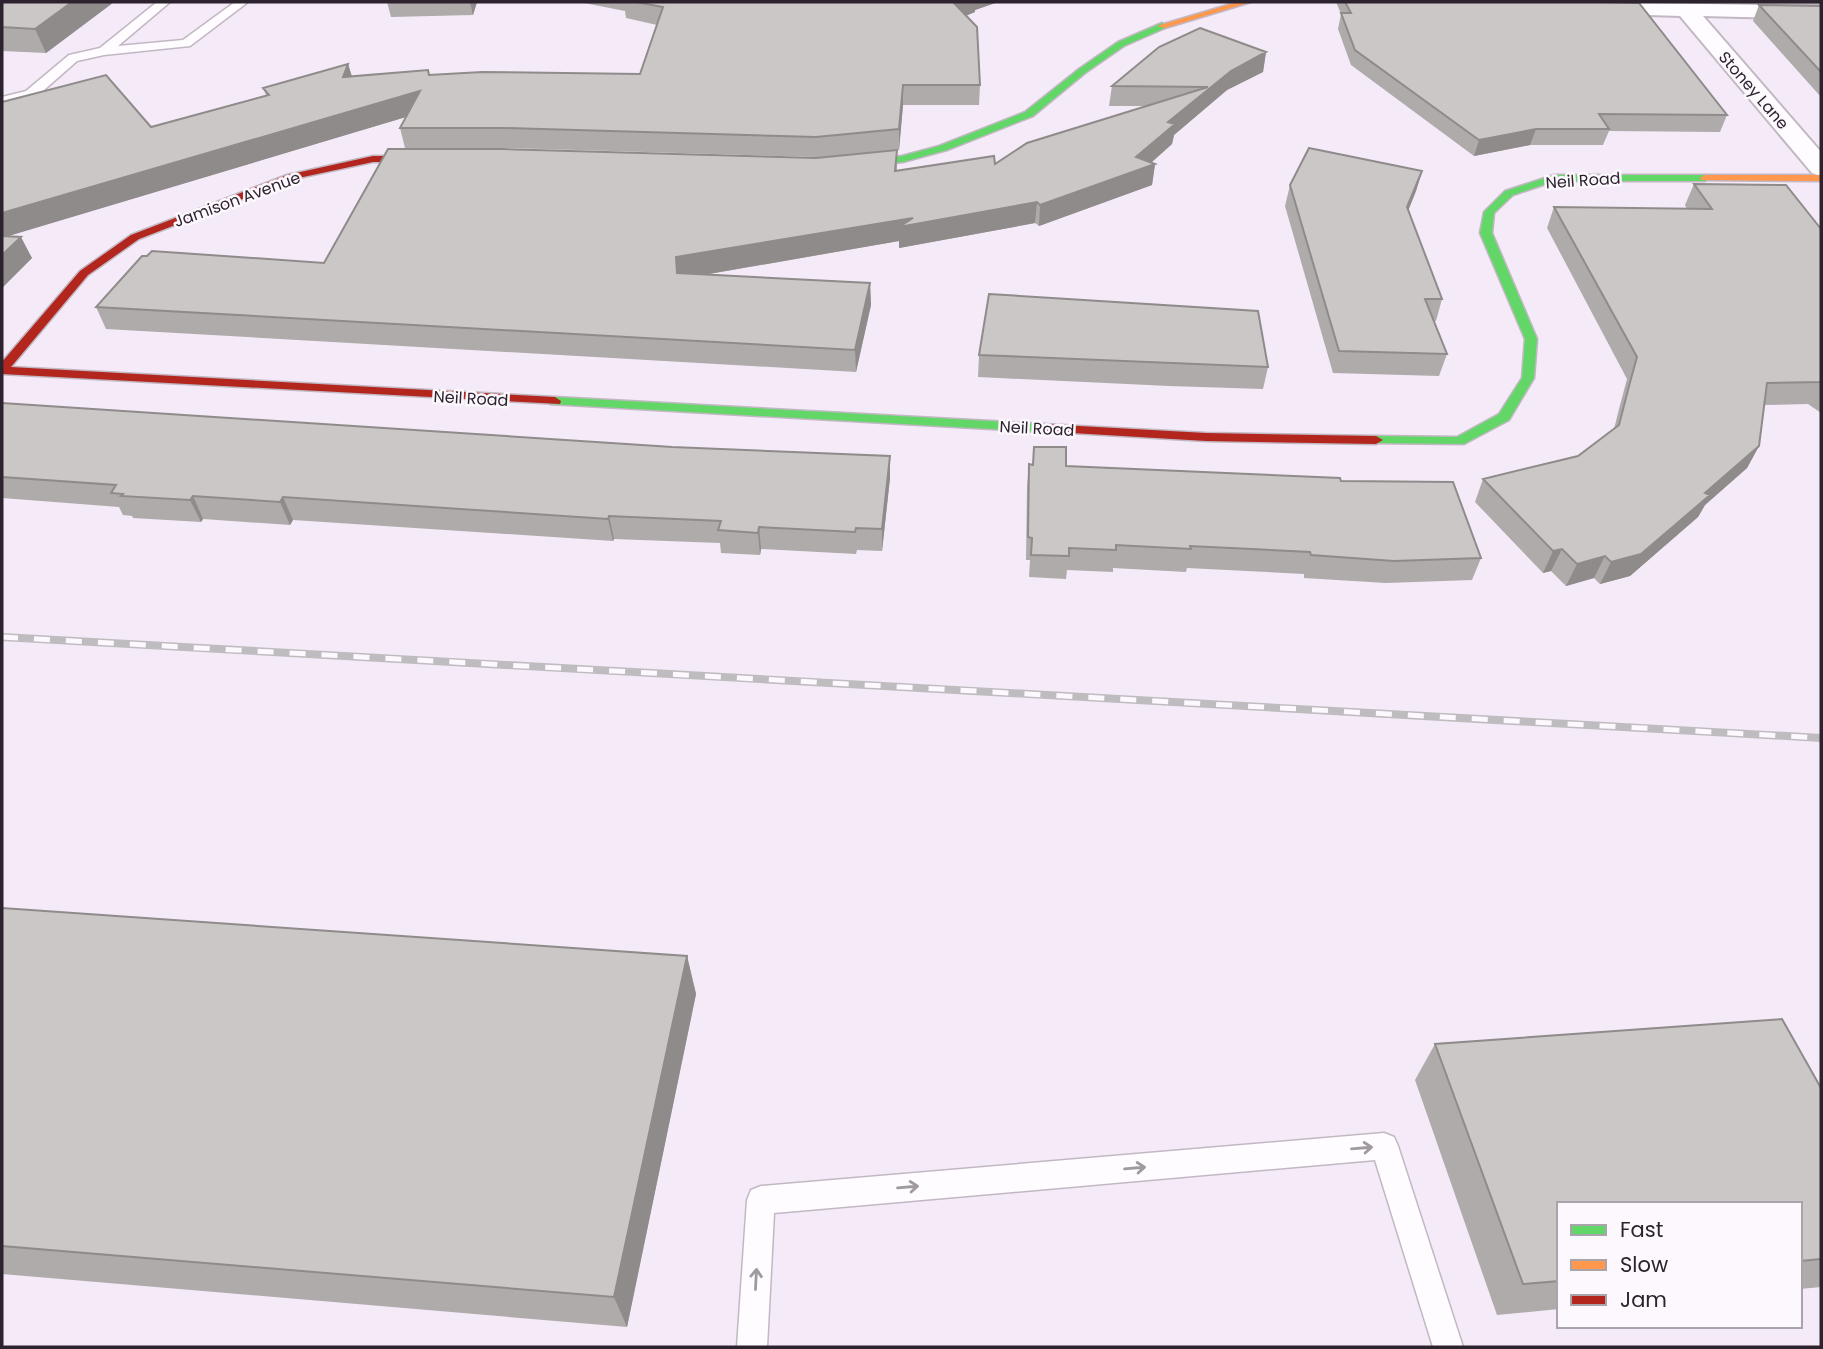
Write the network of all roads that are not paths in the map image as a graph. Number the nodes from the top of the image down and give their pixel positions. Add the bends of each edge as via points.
1 (164, 2) edge
2 (242, 2) edge
3 (1247, 2) edge
4 (1567, 8) edge
5 (1688, 12) junction
6 (1821, 12) edge
7 (104, 51) junction
8 (2, 101) edge
9 (454, 159) edge
10 (829, 167) edge
11 (1821, 168) edge
12 (1821, 178) edge
13 (2, 370) edge
14 (752, 1347) edge
15 (1448, 1347) edge

1 - 7 lane
2 - 7 lane via 181,45
3 - 10 street via 1152,29 1082,71 1029,114 943,148 903,159
4 - 5 street
5 - 6 street
5 - 11 street, Stoney Lane
7 - 8 lane via 73,58 31,94
9 - 13 street, Jamison Avenue via 373,159 291,177 135,237 84,272
12 - 13 street, Neil Road via 1554,178 1509,194 1489,212 1486,233 1531,339 1528,378 1504,416 1460,441 1206,437
14 -> 15 lane via 761,1200 1384,1146

